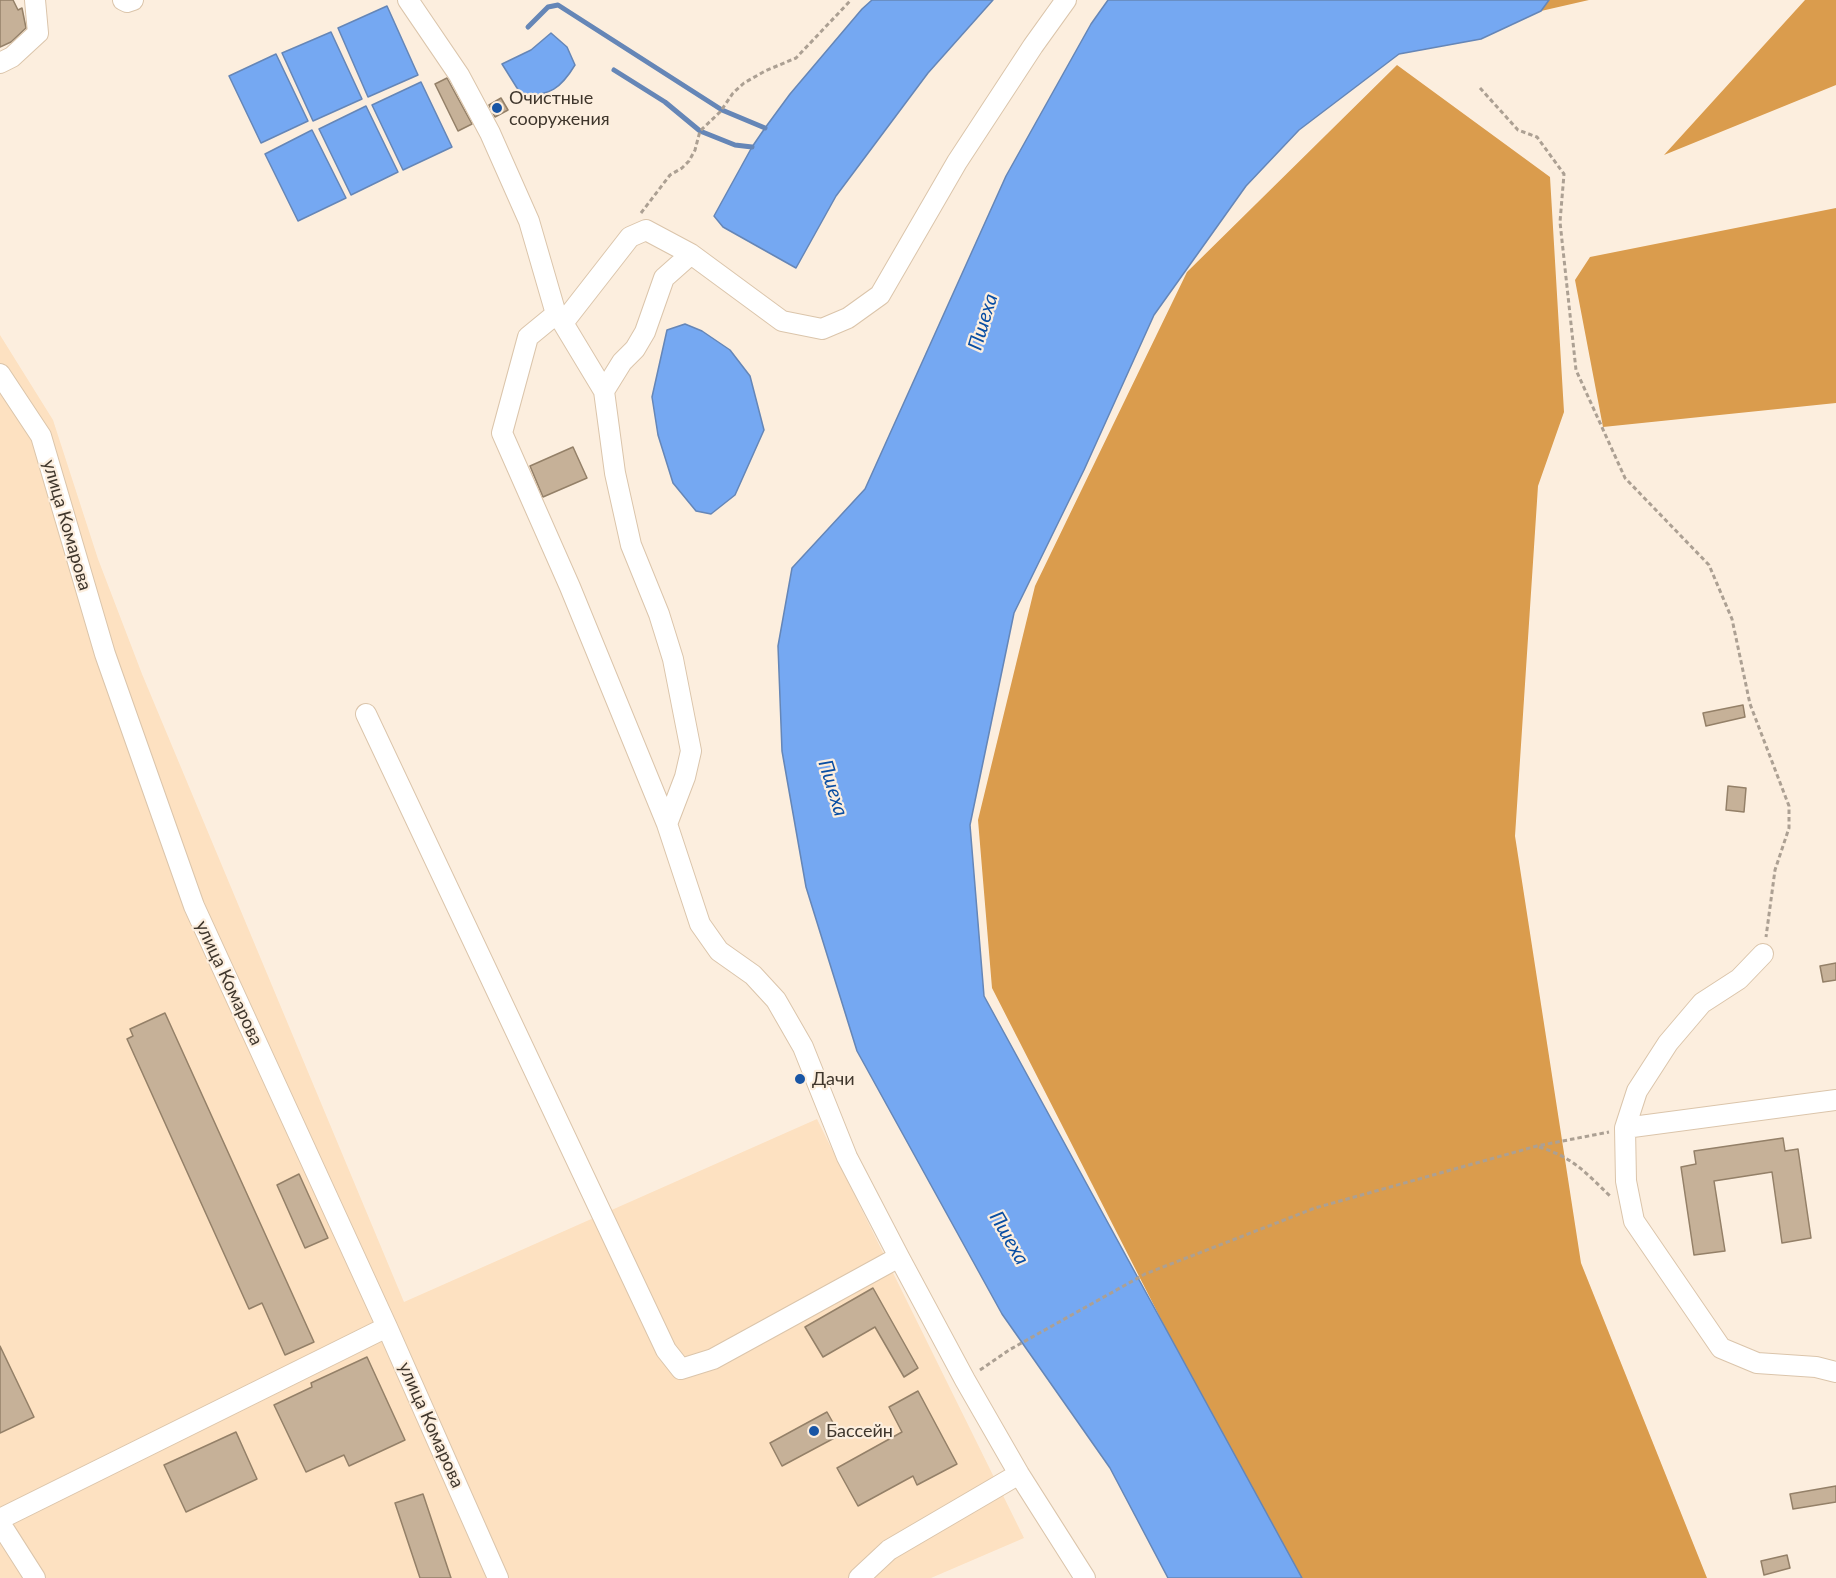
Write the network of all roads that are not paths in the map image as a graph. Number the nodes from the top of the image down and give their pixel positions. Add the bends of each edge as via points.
1 (35, 0) edge
2 (123, 0) edge
3 (133, 0) edge
4 (408, 0) edge
5 (1066, 0) edge
6 (0, 63) edge
7 (692, 254) junction
8 (559, 319) junction
9 (0, 374) edge
10 (604, 391) junction
11 (366, 714) dead end
12 (667, 824) junction
13 (1763, 954) road end
14 (1836, 1100) edge
15 (1625, 1128) junction
16 (899, 1257) junction
17 (387, 1326) junction
18 (1836, 1372) edge
19 (1019, 1474) junction
20 (0, 1521) edge
21 (35, 1578) edge
22 (498, 1578) edge
23 (859, 1578) edge
24 (1085, 1578) edge

1 - 6 lane via 38,33
2 - 3 lane
4 - 8 lane via 459,75 490,133 529,221
5 - 7 lane via 957,162 880,295 848,318 822,329 782,321
7 - 8 lane via 646,230 630,237
7 - 10 lane via 664,278 645,332
8 - 10 lane
8 - 12 lane via 528,337 502,433
9 - 17 lane, улица Комарова via 41,436 105,654 194,906
10 - 12 lane via 615,473 631,545 673,659 691,751
11 - 16 lane via 666,1350 681,1369 713,1359
12 - 16 lane via 700,924 719,951 753,975 776,1000 803,1047 847,1157
13 - 15 lane via 1739,979 1702,1004 1668,1042 1637,1091
14 - 15 lane
15 - 18 lane via 1626,1181 1634,1221 1721,1348 1757,1363
16 - 19 lane
17 - 20 lane
17 - 22 lane, улица Комарова
19 - 23 lane via 889,1550
19 - 24 lane
20 - 21 lane

